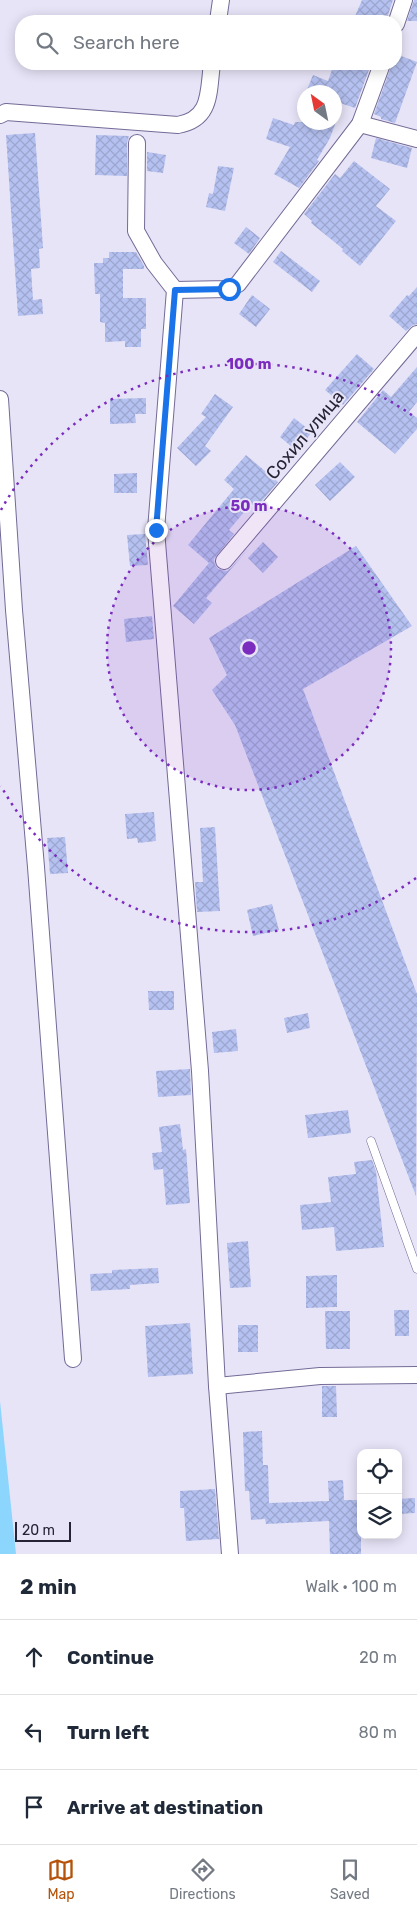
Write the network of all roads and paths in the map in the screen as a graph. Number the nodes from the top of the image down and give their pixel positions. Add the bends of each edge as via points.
1 (222, 0) edge
2 (404, 0) edge
3 (219, 15) edge
4 (399, 15) edge
5 (211, 70) edge
6 (380, 70) edge
7 (0, 115) edge
8 (360, 124) junction
9 (417, 138) edge
10 (138, 143) dead end
11 (175, 290) junction
12 (417, 334) edge
13 (0, 399) edge
14 (224, 562) dead end
15 (371, 1141) dead end
16 (417, 1269) edge
17 (73, 1360) dead end
18 (417, 1375) edge
19 (217, 1386) junction
20 (230, 1554) edge

1 - 3 street
2 - 4 street
5 - 7 street via 206,108 190,123 178,125 6,112
6 - 8 street
8 - 9 street
8 - 11 street via 238,284 222,290
10 - 11 street via 136,230
11 - 19 street via 156,530 200,1071
12 - 14 street, Сохил улица
13 - 17 street
15 - 16 lane
18 - 19 street via 320,1376
19 - 20 street

